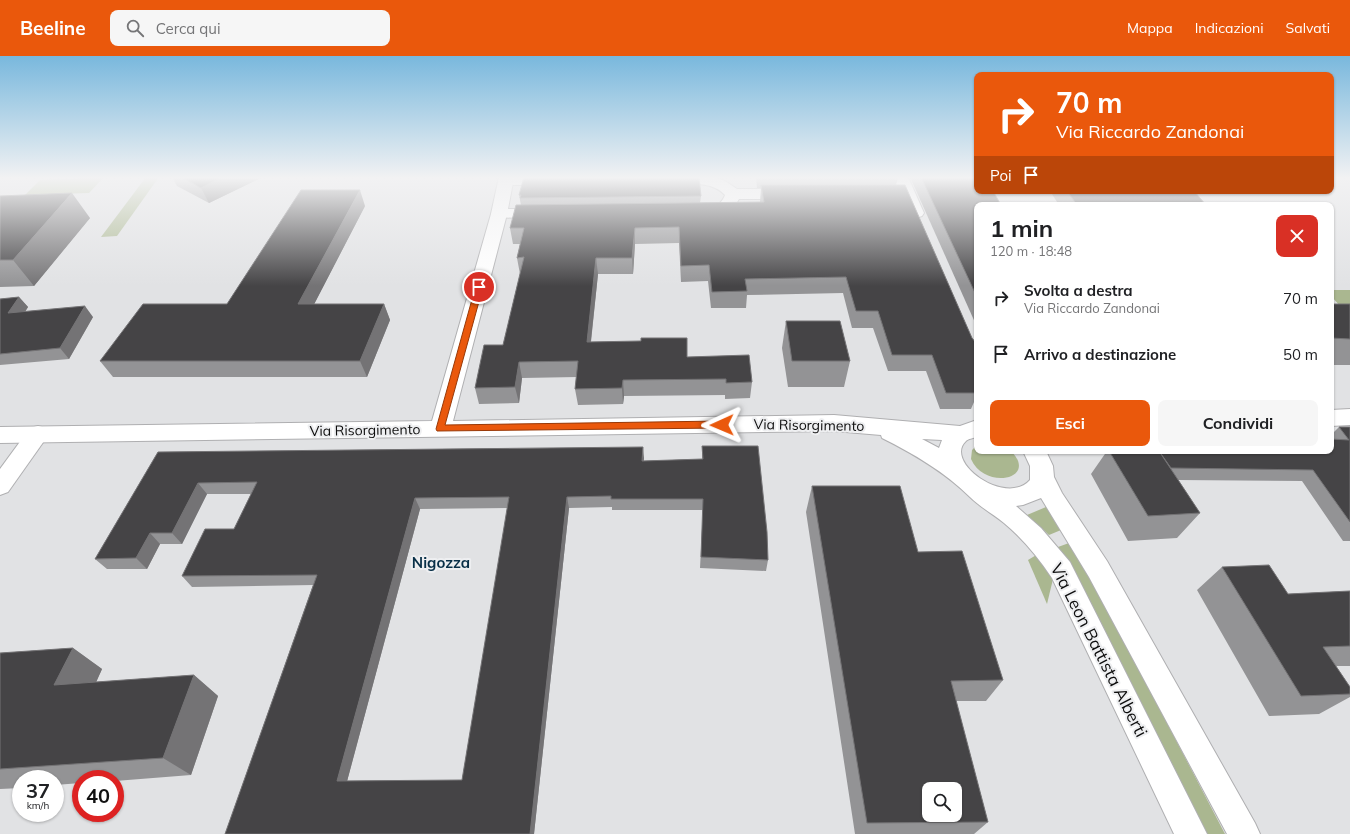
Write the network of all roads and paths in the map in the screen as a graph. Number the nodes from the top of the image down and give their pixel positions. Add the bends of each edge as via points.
1 (912, 213) edge
2 (499, 214) joint
3 (562, 214) edge
4 (923, 230) edge
5 (1334, 418) edge
6 (1350, 418) edge
7 (874, 426) junction
8 (440, 429) junction
9 (969, 431) edge
10 (38, 434) junction
11 (0, 435) edge
12 (1040, 459) edge
13 (957, 473) junction
14 (0, 486) edge
15 (977, 490) junction
16 (1191, 834) edge
17 (1244, 834) edge

1 - 4 street
2 - 3 street
2 - 8 street
5 - 6 street
7 - 8 street, Via Risorgimento via 834,423
7 - 9 street, Via Risorgimento
7 - 13 street, Via Risorgimento via 896,434 929,452
8 - 10 street, Via Risorgimento
9 - 13 street via 953,441 949,451 950,462
10 - 11 street, Via Risorgimento
10 - 14 street
12 - 15 street via 1039,487 1030,494 1006,498
12 - 17 street via 1054,500 1098,569
13 - 15 street, Via Risorgimento
15 - 16 street, Via Leon Battista Alberti via 1009,512 1033,533 1061,570

